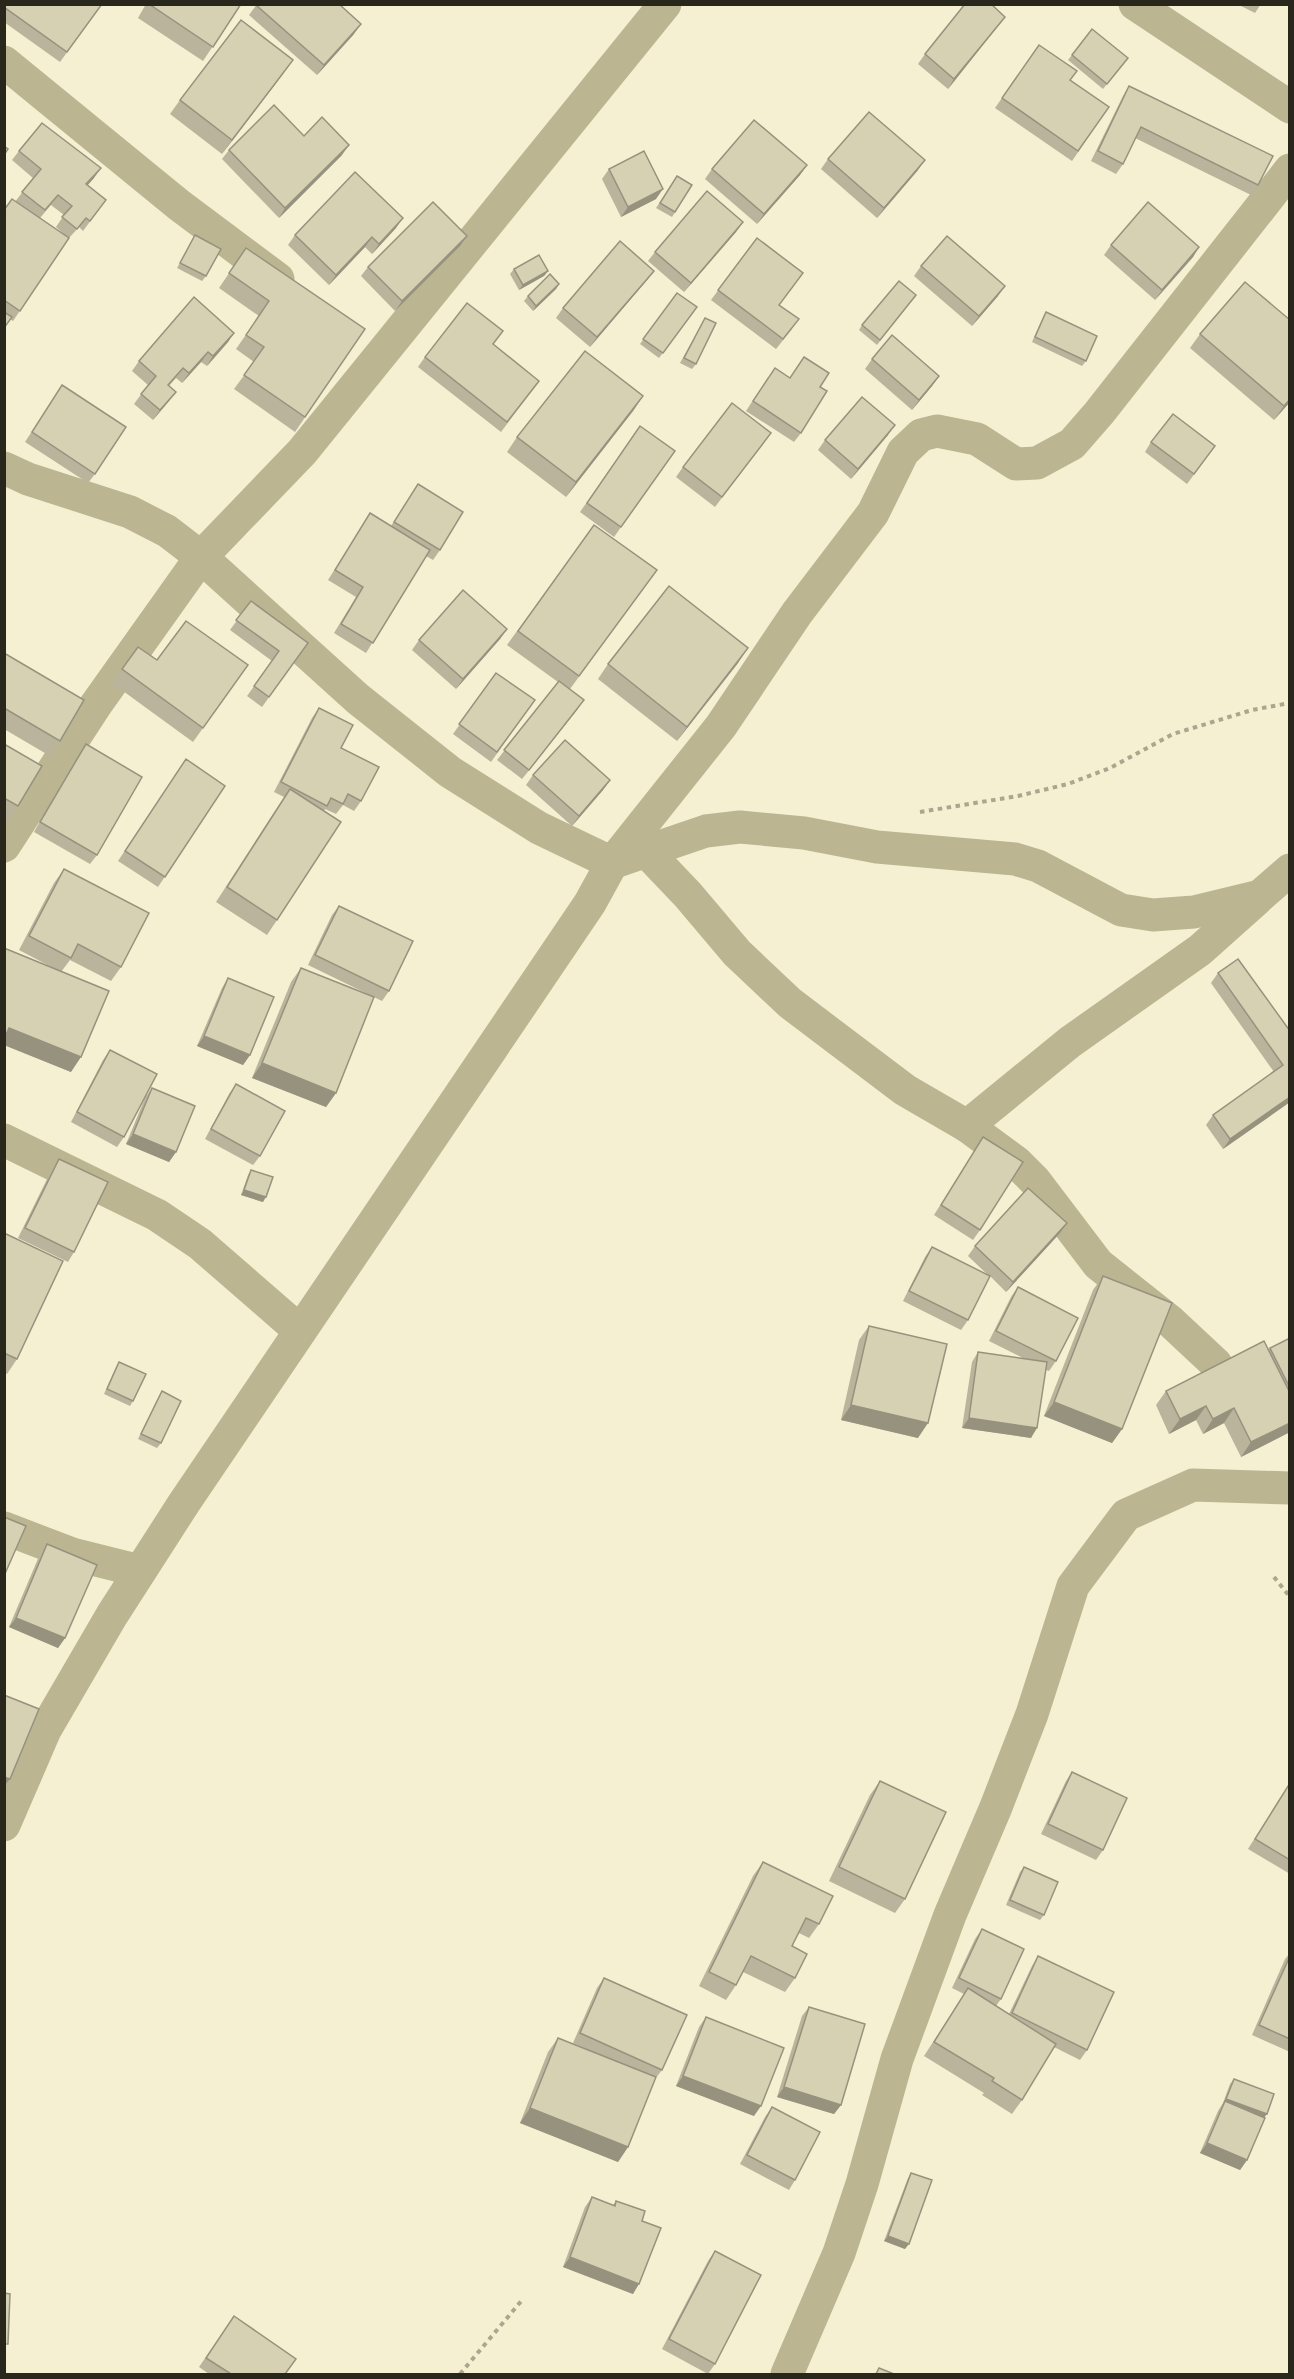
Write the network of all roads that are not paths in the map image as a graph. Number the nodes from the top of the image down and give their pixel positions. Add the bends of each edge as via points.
1 (665, 4) edge
2 (1135, 4) edge
3 (4, 62) edge
4 (1290, 107) edge
5 (1290, 170) edge
6 (301, 296) edge
7 (358, 332) edge
8 (386, 350) junction
9 (4, 468) edge
10 (201, 557) junction
11 (4, 846) edge
12 (647, 852) junction
13 (612, 864) junction
14 (1290, 870) edge
15 (1260, 896) junction
16 (967, 1126) junction
17 (4, 1140) edge
18 (300, 1330) junction
19 (1216, 1364) edge
20 (1290, 1488) edge
21 (4, 1528) edge
22 (141, 1571) junction
23 (4, 1825) edge
24 (787, 2374) edge

1 - 8 street
2 - 4 street
3 - 6 street via 179,205
5 - 13 street via 1072,444 1037,462 1016,464 977,439 937,431 921,435 903,452 873,513 797,614 721,726
7 - 8 street
8 - 10 street via 302,452
9 - 10 street via 130,512 167,531
10 - 11 street via 95,706
10 - 13 street via 358,699 450,772 539,828
12 - 13 street
12 - 15 street via 706,831 740,827 804,833 877,847 1015,859 1038,866 1121,910 1153,915 1194,912
12 - 16 street via 737,953 790,1003 905,1090
13 - 18 street via 590,903
14 - 15 street
15 - 16 street via 1200,950 1070,1042
16 - 19 street via 1035,1181 1098,1264
17 - 18 street via 157,1215 200,1244
18 - 22 street
20 - 24 street via 1193,1485 1126,1515 1073,1586 1032,1714 950,1915 897,2059 839,2253
21 - 22 street via 72,1554
22 - 23 street via 45,1730

